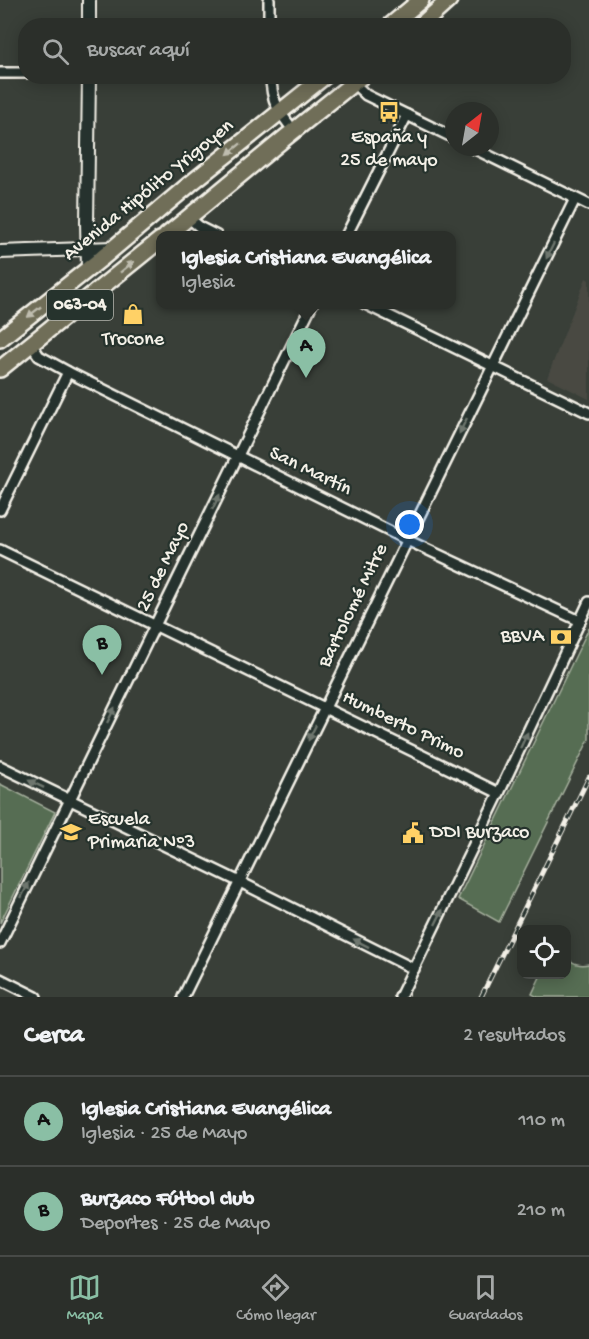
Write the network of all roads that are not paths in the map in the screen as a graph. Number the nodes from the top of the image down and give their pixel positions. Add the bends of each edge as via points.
1 (88, 0) edge
2 (268, 0) edge
3 (421, 0) edge
4 (449, 0) edge
5 (89, 18) edge
6 (269, 18) edge
7 (400, 18) edge
8 (429, 18) edge
9 (0, 73) edge
10 (18, 73) edge
11 (89, 84) edge
12 (271, 84) edge
13 (315, 84) edge
14 (348, 84) edge
15 (358, 84) edge
16 (280, 113) junction
17 (407, 115) junction
18 (294, 131) junction
19 (445, 134) edge
20 (489, 156) edge
21 (575, 199) junction
22 (589, 205) edge
23 (189, 218) junction
24 (172, 231) edge
25 (207, 231) edge
26 (349, 231) edge
27 (156, 243) edge
28 (88, 249) junction
29 (112, 249) junction
30 (0, 252) edge
31 (88, 268) junction
32 (310, 309) edge
33 (375, 309) edge
34 (0, 339) edge
35 (31, 344) junction
36 (493, 366) junction
37 (0, 369) edge
38 (68, 372) junction
39 (589, 413) edge
40 (238, 457) junction
41 (0, 510) edge
42 (407, 540) junction
43 (0, 550) edge
44 (589, 602) edge
45 (580, 621) junction
46 (155, 625) junction
47 (324, 708) junction
48 (0, 766) edge
49 (499, 793) junction
50 (69, 800) junction
51 (240, 882) junction
52 (0, 943) edge
53 (414, 969) junction
54 (0, 979) edge
55 (36, 997) edge
56 (183, 997) edge
57 (400, 997) edge

1 - 5 street
2 - 6 street
3 - 7 main road
4 - 8 main road
9 - 10 street
11 - 28 street
12 - 16 street via 272,97
13 - 16 main road, Avenida Hipólito Yrigoyen / 063-04
14 - 18 main road
15 - 17 street via 366,95
16 - 18 street
16 -> 29 main road, Avenida Hipólito Yrigoyen / 063-04
17 - 19 street
17 - 26 street
18 - 23 main road
20 - 21 street
21 - 22 street
21 -> 36 street, Bartolomé Mitre
23 - 24 main road
23 - 25 street
35 -> 27 main road, 063-04
28 - 29 street
28 - 30 street
28 - 31 street
29 - 31 main road, Avenida Hipólito Yrigoyen / 063-04
31 -> 34 main road, Avenida Hipólito Yrigoyen / 063-04
32 - 40 street, 25 de Mayo
33 - 36 street
35 - 37 main road, 063-04
35 - 38 street, San Martín via 39,356
36 - 39 street
36 -> 42 street, Bartolomé Mitre
38 - 40 street, San Martín
38 - 41 street
40 - 42 street, San Martín
46 -> 40 street, 25 de Mayo
42 - 45 street, San Martín
42 - 47 street, Bartolomé Mitre
43 - 46 street, Humberto Primo
44 - 45 street
49 -> 45 street
46 - 47 street, Humberto Primo
50 -> 46 street, 25 de Mayo
47 - 49 street, Humberto Primo
47 -> 51 street, Bartolomé Mitre
50 -> 48 street
53 -> 49 street
50 - 51 street
52 -> 50 street, 25 de Mayo
53 -> 51 street
51 - 56 street, Bartolomé Mitre
53 - 57 street
54 - 55 street

